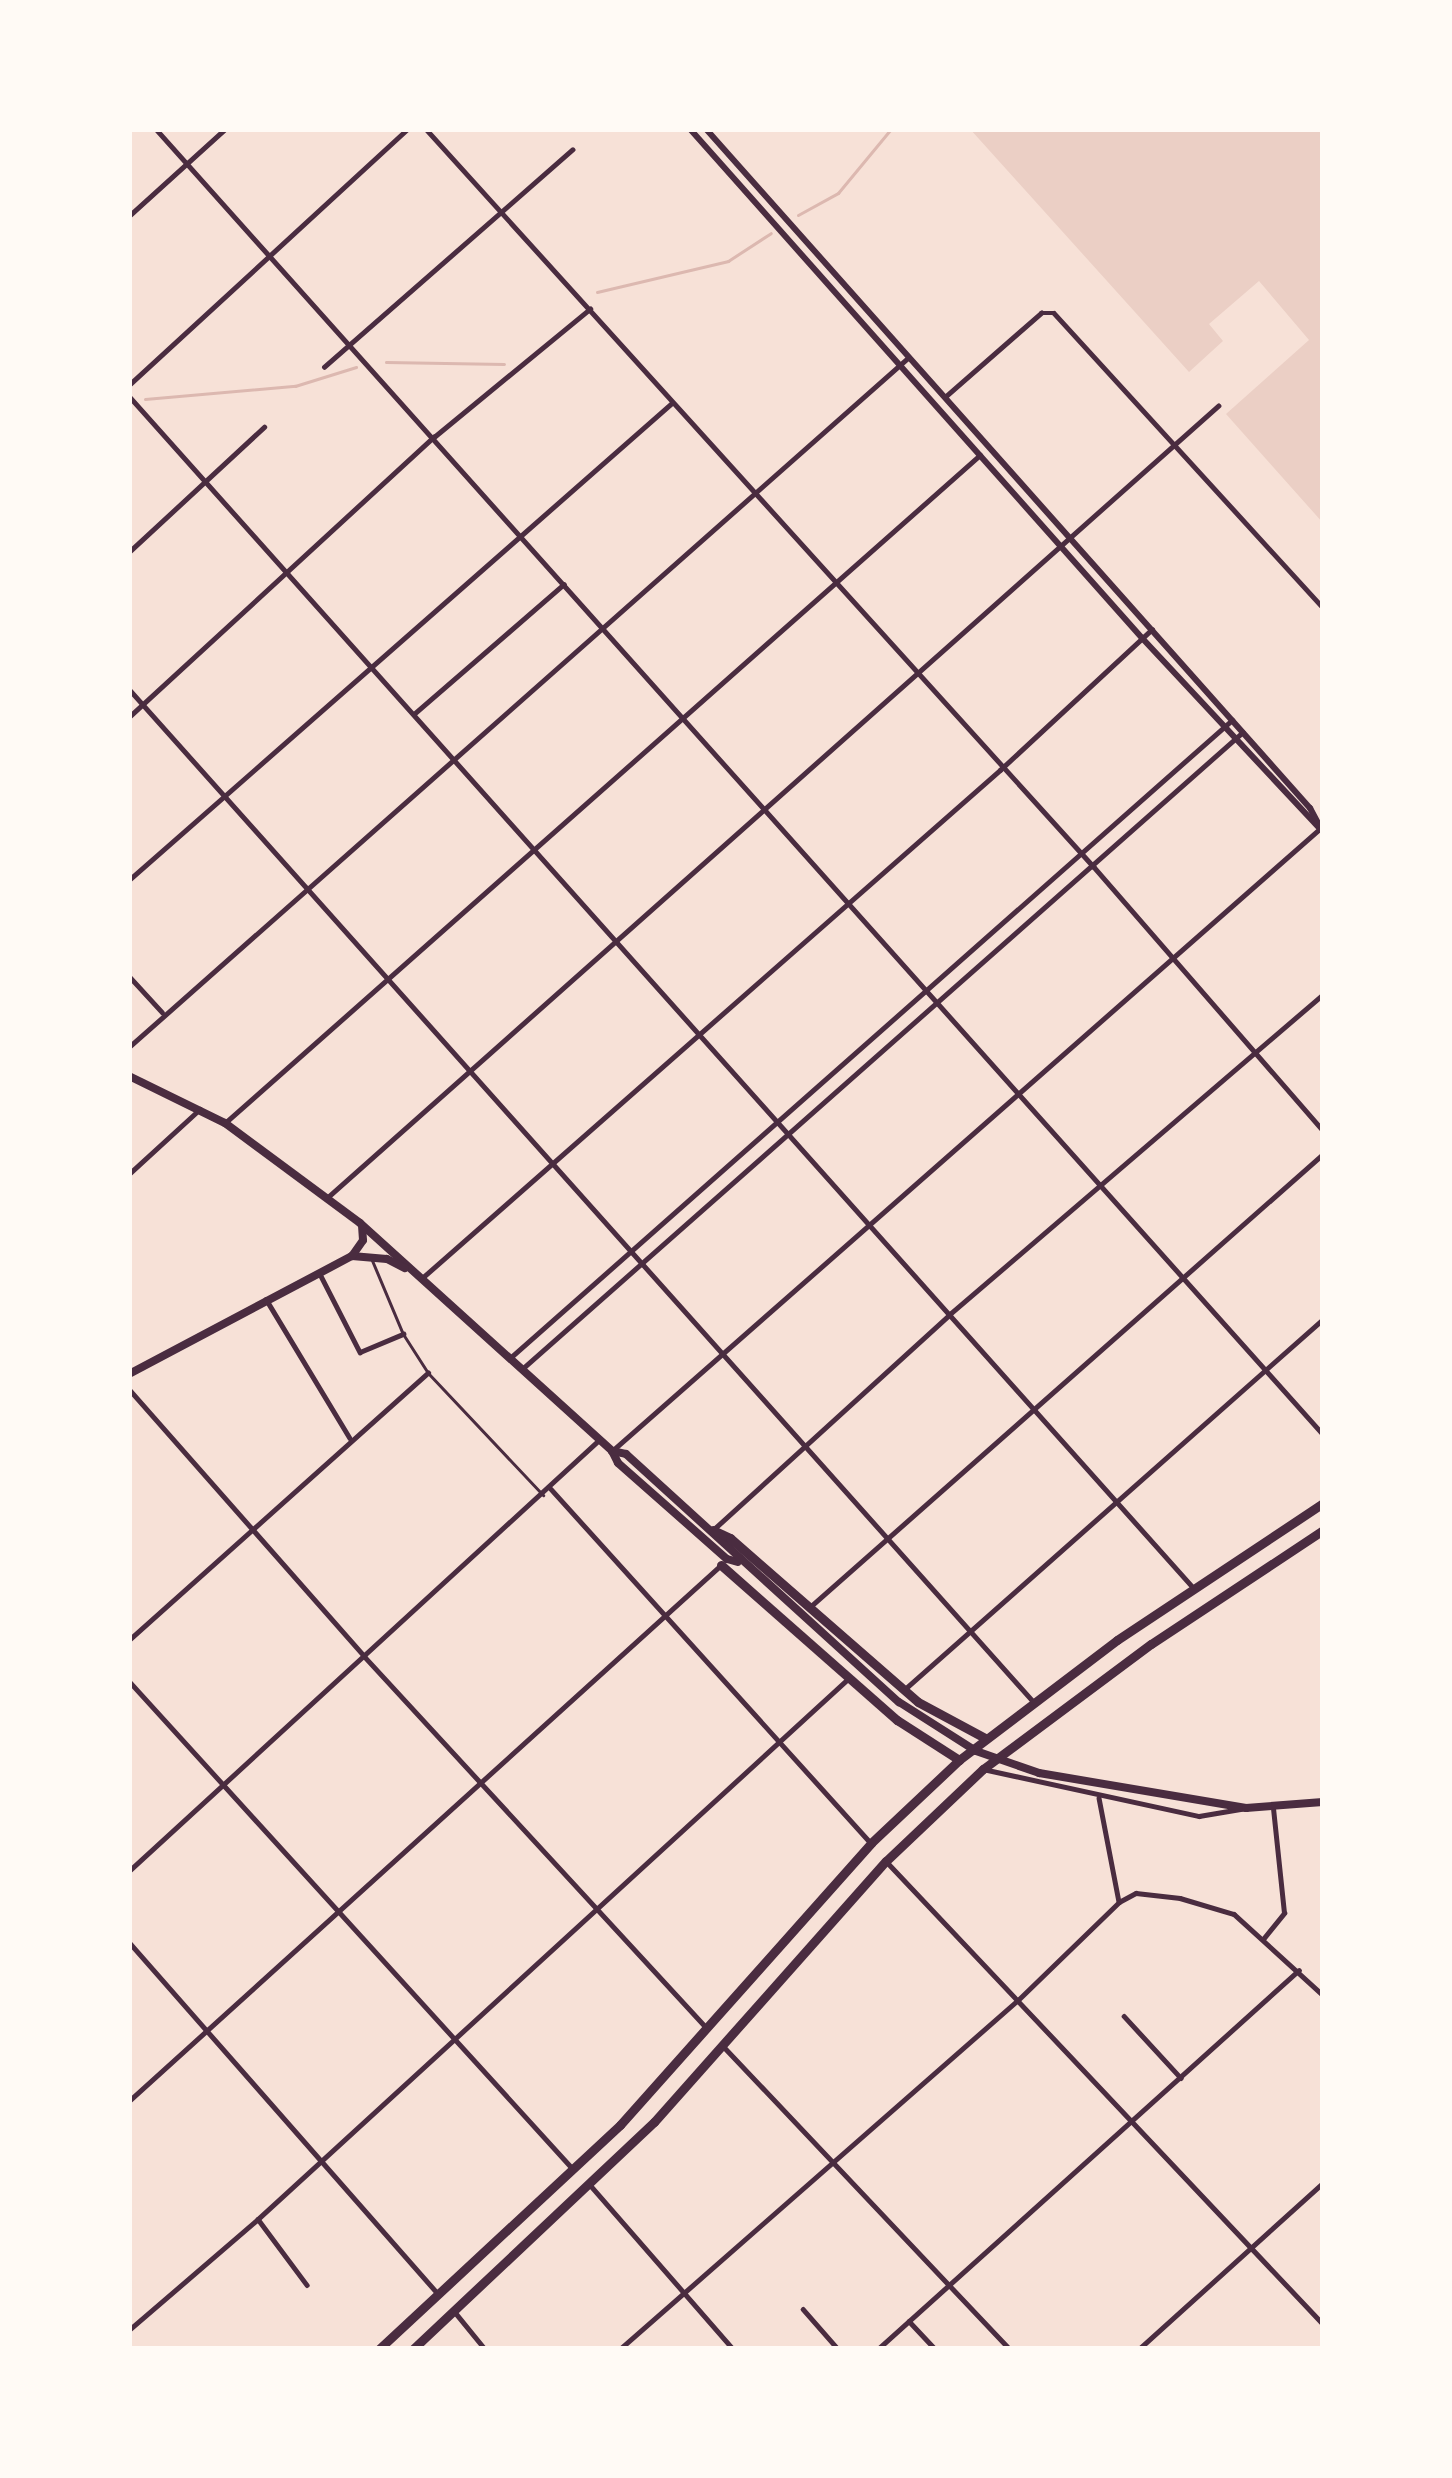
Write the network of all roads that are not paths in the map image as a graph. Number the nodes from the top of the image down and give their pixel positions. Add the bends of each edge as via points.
1 (156, 129) edge
2 (225, 129) edge
3 (407, 129) edge
4 (426, 129) edge
5 (690, 129) edge
6 (706, 129) edge
7 (572, 150) dead end
8 (186, 164) junction
9 (503, 213) junction
10 (129, 216) edge
11 (271, 255) junction
12 (590, 309) junction
13 (350, 346) junction
14 (909, 357) junction
15 (900, 364) junction
16 (324, 367) dead end
17 (129, 385) edge
18 (129, 396) edge
19 (945, 397) junction
20 (672, 403) junction
21 (1218, 406) dead end
22 (264, 427) dead end
23 (434, 437) junction
24 (1175, 444) junction
25 (980, 455) junction
26 (207, 482) junction
27 (753, 492) junction
28 (520, 535) junction
29 (1071, 537) junction
30 (1061, 546) junction
31 (129, 552) edge
32 (288, 572) junction
33 (832, 581) junction
34 (565, 584) junction
35 (1323, 608) edge
36 (603, 626) junction
37 (1152, 629) junction
38 (1142, 638) junction
39 (370, 664) junction
40 (916, 674) junction
41 (129, 689) edge
42 (143, 705) junction
43 (414, 714) junction
44 (129, 717) edge
45 (684, 717) junction
46 (1232, 720) junction
47 (1223, 727) junction
48 (1243, 732) junction
49 (1234, 740) junction
50 (455, 760) junction
51 (1000, 770) junction
52 (226, 796) junction
53 (1152, 796) junction
54 (1162, 808) junction
55 (766, 809) junction
56 (1322, 829) edge
57 (536, 850) junction
58 (1083, 856) junction
59 (1094, 867) junction
60 (129, 880) edge
61 (306, 886) junction
62 (848, 901) junction
63 (1000, 928) junction
64 (1011, 940) junction
65 (617, 941) junction
66 (1173, 959) junction
67 (129, 976) edge
68 (391, 980) junction
69 (928, 991) junction
70 (1323, 994) edge
71 (939, 1003) junction
72 (163, 1013) junction
73 (699, 1033) junction
74 (129, 1047) edge
75 (1255, 1052) junction
76 (854, 1058) junction
77 (863, 1069) junction
78 (471, 1072) junction
79 (129, 1076) edge
80 (1019, 1093) junction
81 (200, 1109) junction
82 (225, 1123) junction
83 (779, 1123) junction
84 (1323, 1130) edge
85 (788, 1133) junction
86 (1323, 1154) edge
87 (553, 1161) junction
88 (129, 1174) edge
89 (1100, 1184) junction
90 (704, 1187) junction
91 (328, 1197) junction
92 (714, 1198) junction
93 (361, 1223) junction
94 (870, 1225) junction
95 (634, 1250) junction
96 (352, 1256) junction
97 (370, 1257) junction
98 (642, 1260) junction
99 (320, 1274) junction
100 (419, 1276) junction
101 (1184, 1277) junction
102 (266, 1299) junction
103 (567, 1309) junction
104 (950, 1314) junction
105 (1323, 1319) edge
106 (576, 1320) junction
107 (403, 1334) junction
108 (725, 1353) junction
109 (508, 1359) junction
110 (521, 1370) junction
111 (1266, 1370) junction
112 (428, 1373) junction
113 (129, 1374) edge
114 (129, 1389) edge
115 (1034, 1409) junction
116 (1323, 1434) edge
117 (351, 1440) junction
118 (598, 1440) junction
119 (808, 1444) junction
120 (612, 1451) junction
121 (551, 1489) junction
122 (543, 1495) junction
123 (1117, 1502) junction
124 (1323, 1503) edge
125 (713, 1530) junction
126 (1323, 1530) edge
127 (253, 1532) junction
128 (890, 1536) junction
129 (724, 1562) junction
130 (739, 1562) junction
131 (1193, 1587) junction
132 (808, 1608) junction
133 (665, 1618) junction
134 (971, 1629) junction
135 (129, 1640) edge
136 (364, 1656) junction
137 (848, 1679) junction
138 (129, 1681) edge
139 (904, 1690) junction
140 (1034, 1701) junction
141 (985, 1738) junction
142 (779, 1745) junction
143 (959, 1760) junction
144 (983, 1769) junction
145 (223, 1784) junction
146 (481, 1784) junction
147 (1099, 1798) junction
148 (1323, 1802) edge
149 (1246, 1808) junction
150 (1273, 1808) junction
151 (871, 1843) junction
152 (886, 1861) junction
153 (129, 1871) edge
154 (1119, 1902) junction
155 (597, 1911) junction
156 (338, 1912) junction
157 (1264, 1938) junction
158 (129, 1942) edge
159 (1298, 1970) junction
160 (1323, 1995) edge
161 (1018, 2000) junction
162 (1124, 2016) dead end
163 (706, 2028) junction
164 (207, 2032) junction
165 (455, 2039) junction
166 (724, 2047) junction
167 (1182, 2078) junction
168 (129, 2101) edge
169 (1130, 2125) junction
170 (320, 2160) junction
171 (830, 2160) junction
172 (573, 2169) junction
173 (1323, 2182) edge
174 (590, 2184) junction
175 (258, 2219) junction
176 (1251, 2248) junction
177 (307, 2284) dead end
178 (950, 2284) junction
179 (681, 2292) junction
180 (439, 2295) junction
181 (803, 2308) dead end
182 (454, 2312) junction
183 (910, 2321) junction
184 (1323, 2324) edge
185 (129, 2330) edge
186 (380, 2349) edge
187 (412, 2349) edge
188 (485, 2349) edge
189 (620, 2349) edge
190 (733, 2349) edge
191 (838, 2349) edge
192 (878, 2349) edge
193 (934, 2349) edge
194 (1010, 2349) edge
195 (1139, 2349) edge

1 - 8 street
2 - 8 street
3 - 11 street
4 - 9 street
5 - 15 street
6 - 14 street
7 - 9 street
8 - 10 street
8 - 11 street
9 - 12 street
9 - 13 street
11 - 13 street
11 - 17 street
12 - 20 street
12 - 23 street
13 - 16 street
13 - 23 street
14 - 15 street
14 - 19 street
15 - 25 street
15 - 27 street
18 - 26 street
19 - 24 street via 1048,311
19 - 29 street
20 - 27 street
20 - 28 street
21 - 24 street
22 - 26 street
23 - 28 street
23 - 32 street
24 - 29 street
24 - 35 street
25 - 30 street
25 - 33 street
26 - 31 street
26 - 32 street
27 - 33 street
27 - 36 street
28 - 34 street
28 - 39 street
29 - 30 street
29 - 37 street
30 - 38 street
30 - 40 street
32 - 39 street
32 - 42 street
33 - 40 street
33 - 45 street
34 - 36 street
34 - 43 street
36 - 45 street
36 - 50 street
37 - 38 street
37 - 46 street
38 - 47 street
38 - 51 street
39 - 43 street
39 - 52 street
40 - 51 street
40 - 55 street
41 - 42 street
42 - 44 street
42 - 52 street
43 - 50 street
45 - 55 street
45 - 57 street
46 - 47 street
46 - 48 street
47 - 49 street
47 - 53 street
48 - 49 street
48 - 56 street
49 - 54 street
49 - 56 street
50 - 57 street
50 - 61 street
51 - 58 street
51 - 62 street
52 - 60 street
52 - 61 street
53 - 54 street
53 - 58 street
54 - 59 street
55 - 62 street
55 - 65 street
56 - 66 street
57 - 65 street
57 - 68 street
58 - 59 street
58 - 63 street
59 - 64 street
59 - 66 street
61 - 68 street
61 - 72 street
62 - 69 street
62 - 73 street
63 - 64 street
63 - 69 street
64 - 71 street
65 - 73 street
65 - 78 street
66 - 75 street
66 - 80 street
67 - 72 street
68 - 78 street
68 - 82 street
69 - 71 street
69 - 76 street
70 - 75 street
71 - 77 street
71 - 80 street
72 - 74 street
73 - 83 street
73 - 87 street
75 - 84 street
75 - 89 street
76 - 77 street
76 - 83 street
77 - 85 street
78 - 87 street
78 - 91 street
79 - 81 main road
80 - 89 street
80 - 94 street
81 - 82 main road
81 - 88 street
82 - 91 main road
83 - 85 street
83 - 90 street
85 - 92 street
85 - 94 street
86 - 101 street
87 - 95 street
87 - 100 street
89 - 101 street
89 - 104 street
90 - 92 street
90 - 95 street
91 - 93 main road
92 - 98 street
93 - 96 main road via 363,1240
93 - 100 main road
94 - 104 street
94 - 108 street
95 - 98 street
95 - 103 street
96 - 97 main road
96 - 99 main road
97 - 100 main road
97 - 107 lane
98 - 106 street
98 - 108 street
99 - 102 main road
99 - 107 street via 360,1352
100 - 109 main road
101 - 111 street
101 - 115 street
102 - 113 main road
102 - 117 street
103 - 106 street
103 - 109 street
104 - 115 street
104 - 119 street
105 - 111 street
106 - 110 street
107 - 112 lane
108 - 119 street
108 - 120 street
109 - 110 main road
110 - 118 main road
111 - 116 street
111 - 123 street
112 - 117 street
112 - 122 lane
114 - 127 street
115 - 123 street
115 - 128 street
117 - 127 street
118 - 120 main road
118 - 121 street
119 - 125 street
119 - 128 street
120 - 125 main road via 626,1454
120 - 129 main road
121 - 122 street
121 - 133 street
122 - 136 street
123 - 131 street
123 - 134 street
124 - 131 highway
125 - 130 main road
125 - 132 highway
126 - 144 highway
127 - 135 street
127 - 136 street
128 - 132 street
128 - 134 street
129 - 130 main road
129 - 133 street
129 - 137 highway
130 - 149 main road via 910,1711 976,1751 1039,1774
131 - 140 highway
132 - 139 highway
133 - 142 street
133 - 146 street
134 - 139 street
134 - 140 street
136 - 145 street
136 - 146 street
137 - 142 street
137 - 143 highway
138 - 145 street
139 - 141 highway
140 - 141 highway
141 - 143 highway
142 - 151 street
142 - 155 street
143 - 151 highway
144 - 147 street
144 - 152 highway
145 - 153 street
145 - 156 street
146 - 155 street
146 - 156 street
147 - 149 street via 1199,1816
147 - 154 street
148 - 150 main road
149 - 150 main road
150 - 157 street via 1284,1913
151 - 163 highway
152 - 161 street
152 - 166 highway
154 - 157 street via 1146,1891 1180,1898 1234,1914
154 - 161 street
155 - 163 street
155 - 165 street
156 - 164 street
156 - 165 street
157 - 159 street
158 - 164 street
159 - 160 street
159 - 167 street
161 - 169 street
161 - 171 street
162 - 167 street
163 - 172 highway
164 - 168 street
164 - 170 street
165 - 170 street
165 - 172 street
166 - 171 street
166 - 174 highway
167 - 169 street
169 - 176 street
169 - 178 street
170 - 175 street
170 - 180 street
171 - 178 street
171 - 179 street
172 - 180 highway
173 - 176 street
174 - 179 street
174 - 182 highway
175 - 177 street
175 - 185 street
176 - 184 street
176 - 195 street
178 - 183 street
178 - 194 street
179 - 189 street
179 - 190 street
180 - 186 highway
181 - 191 street
182 - 187 highway
182 - 188 street
183 - 192 street
183 - 193 street

